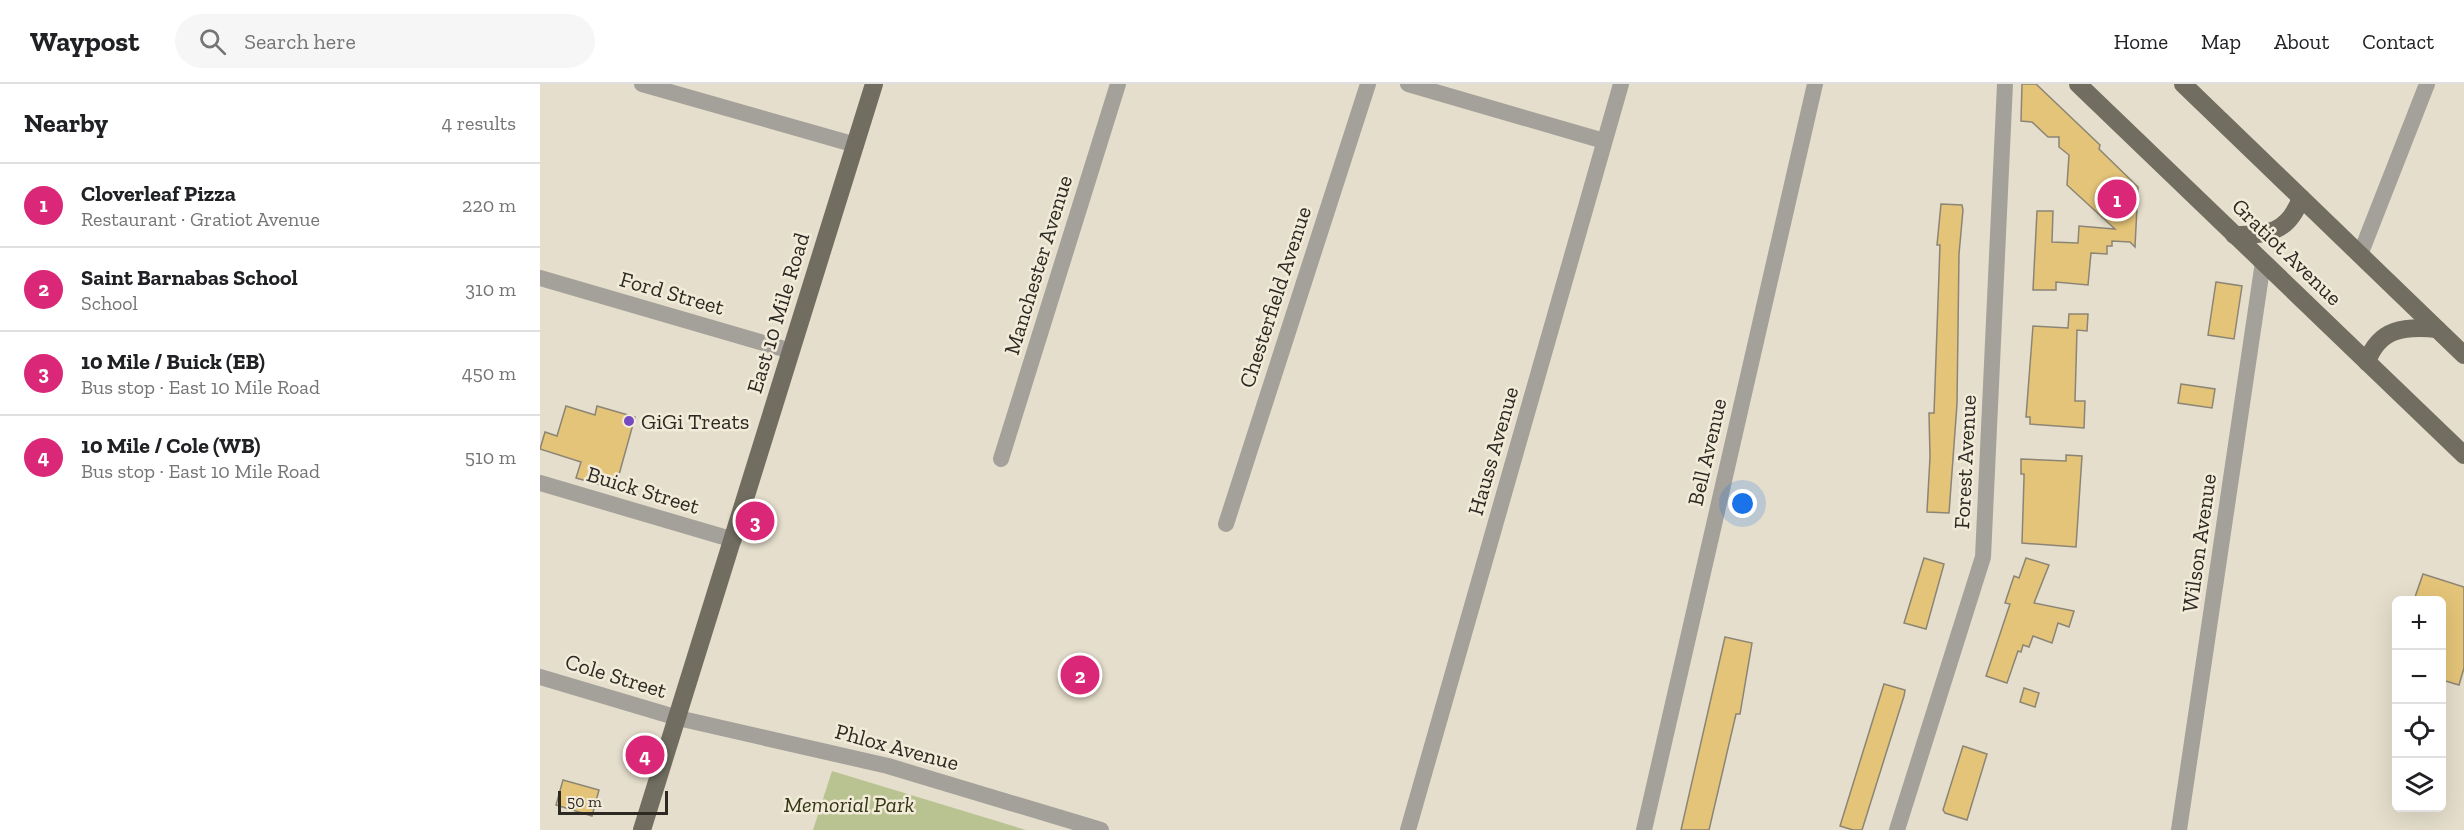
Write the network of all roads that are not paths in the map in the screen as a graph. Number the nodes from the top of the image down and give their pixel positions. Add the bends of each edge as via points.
1 (642, 84) edge
2 (874, 84) edge
3 (1118, 84) edge
4 (1368, 84) edge
5 (1408, 84) edge
6 (1621, 84) edge
7 (1815, 84) edge
8 (2005, 84) edge
9 (2078, 84) edge
10 (2183, 84) edge
11 (2427, 84) edge
12 (1604, 141) junction
13 (856, 145) junction
14 (2301, 198) junction
15 (2234, 235) junction
16 (2360, 255) junction
17 (2263, 262) junction
18 (540, 278) edge
19 (2437, 330) junction
20 (791, 351) junction
21 (2464, 355) edge
22 (2367, 362) junction
23 (2464, 455) edge
24 (1001, 459) dead end
25 (540, 483) edge
26 (1226, 524) dead end
27 (734, 540) junction
28 (540, 677) edge
29 (678, 718) junction
30 (642, 830) edge
31 (1101, 830) edge
32 (1408, 830) edge
33 (1644, 830) edge
34 (1897, 830) edge
35 (2179, 830) edge

1 - 13 street
2 - 13 main road, East 10 Mile Road
3 - 24 street, Manchester Avenue
4 - 26 street, Chesterfield Avenue
5 - 12 street
6 - 12 street, Hauss Avenue
7 - 33 street, Bell Avenue
8 - 34 street, Forest Avenue via 1983,557
9 - 15 main road, Gratiot Avenue
10 - 14 main road
11 - 16 street
12 - 32 street, Hauss Avenue
13 - 20 main road, East 10 Mile Road
14 - 15 main road via 2283,226 2264,233
14 - 16 main road
15 - 17 main road, Gratiot Avenue
16 - 19 main road
17 - 22 main road, Gratiot Avenue
17 - 35 street, Wilson Avenue
18 - 20 street, Ford Street
19 - 21 main road
19 - 22 main road via 2412,327 2392,331 2377,342
20 - 27 main road, East 10 Mile Road
22 - 23 main road, Gratiot Avenue
25 - 27 street, Buick Street
27 - 29 main road, East 10 Mile Road
28 - 29 street, Cole Street
29 - 30 main road, East 10 Mile Road
29 - 31 street, Phlox Avenue via 888,766

